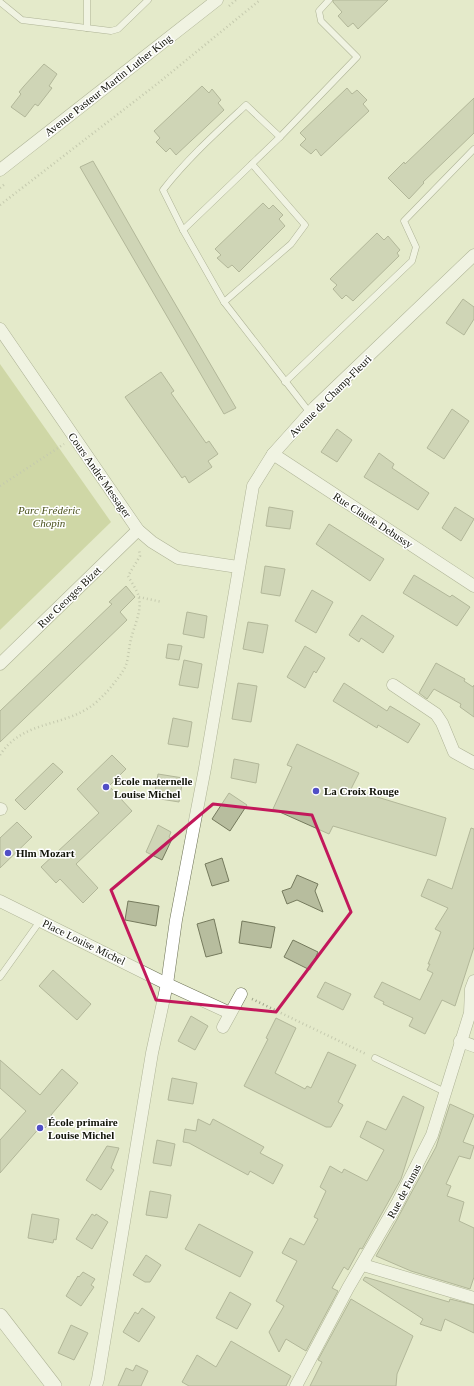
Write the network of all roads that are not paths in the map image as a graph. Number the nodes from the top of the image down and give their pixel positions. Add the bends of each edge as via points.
1 (87, 0) edge
2 (148, 0) edge
3 (217, 0) edge
4 (329, 0) edge
5 (0, 2) edge
6 (87, 28) junction
7 (280, 137) junction
8 (474, 149) edge
9 (252, 164) junction
10 (0, 170) edge
11 (183, 230) junction
12 (474, 255) edge
13 (224, 302) junction
14 (0, 329) edge
15 (285, 382) junction
16 (310, 413) junction
17 (273, 454) junction
18 (138, 530) junction
19 (238, 567) junction
20 (474, 586) edge
21 (0, 664) edge
22 (392, 686) dead end
23 (474, 763) edge
24 (0, 901) edge
25 (40, 920) junction
26 (0, 977) edge
27 (474, 981) edge
28 (167, 984) junction
29 (241, 994) road end
30 (230, 1013) junction
31 (223, 1027) dead end
32 (460, 1041) junction
33 (474, 1046) edge
34 (375, 1058) road end
35 (445, 1092) junction
36 (362, 1265) junction
37 (474, 1298) edge
38 (0, 1316) edge
39 (50, 1384) edge
40 (96, 1386) edge
41 (296, 1386) edge

1 - 6 lane
2 - 6 lane via 118,29 111,31
3 - 10 street, Avenue Pasteur Martin Luther King
4 - 7 lane via 319,11 321,21 357,57
5 - 6 lane via 22,20
7 - 9 lane
7 - 11 lane via 246,105 200,148 163,190
8 - 15 lane via 404,221 416,247 412,261
9 - 11 lane
9 - 13 lane via 305,225 291,244
11 - 13 lane
12 - 16 street, Avenue de Champ-Fleuri
13 - 15 lane
14 - 18 street, Cours André Messager
15 - 16 lane
16 - 17 street, Avenue de Champ-Fleuri
17 - 19 street, Avenue de Champ-Fleuri via 253,486
17 - 20 street, Rue Claude Debussy
18 - 19 street, Cours André Messager via 178,558
18 - 21 street, Rue Georges Bizet
19 - 28 street, Avenue de Champ-Fleuri
22 - 23 street via 436,714 454,752
24 - 25 street, Place Louise Michel
25 - 26 lane
25 - 28 street, Place Louise Michel
27 - 32 street, Rue de Funas via 470,1013
28 - 30 street, Place Louise Michel
28 - 40 street, Avenue de Champ-Fleuri via 152,1053
29 - 30 street
30 - 31 street
32 - 33 street
32 - 35 street, Rue de Funas
34 - 35 lane
35 - 36 street, Rue de Funas via 424,1154
36 - 37 street
36 - 41 street, Rue de Funas
38 - 39 street

